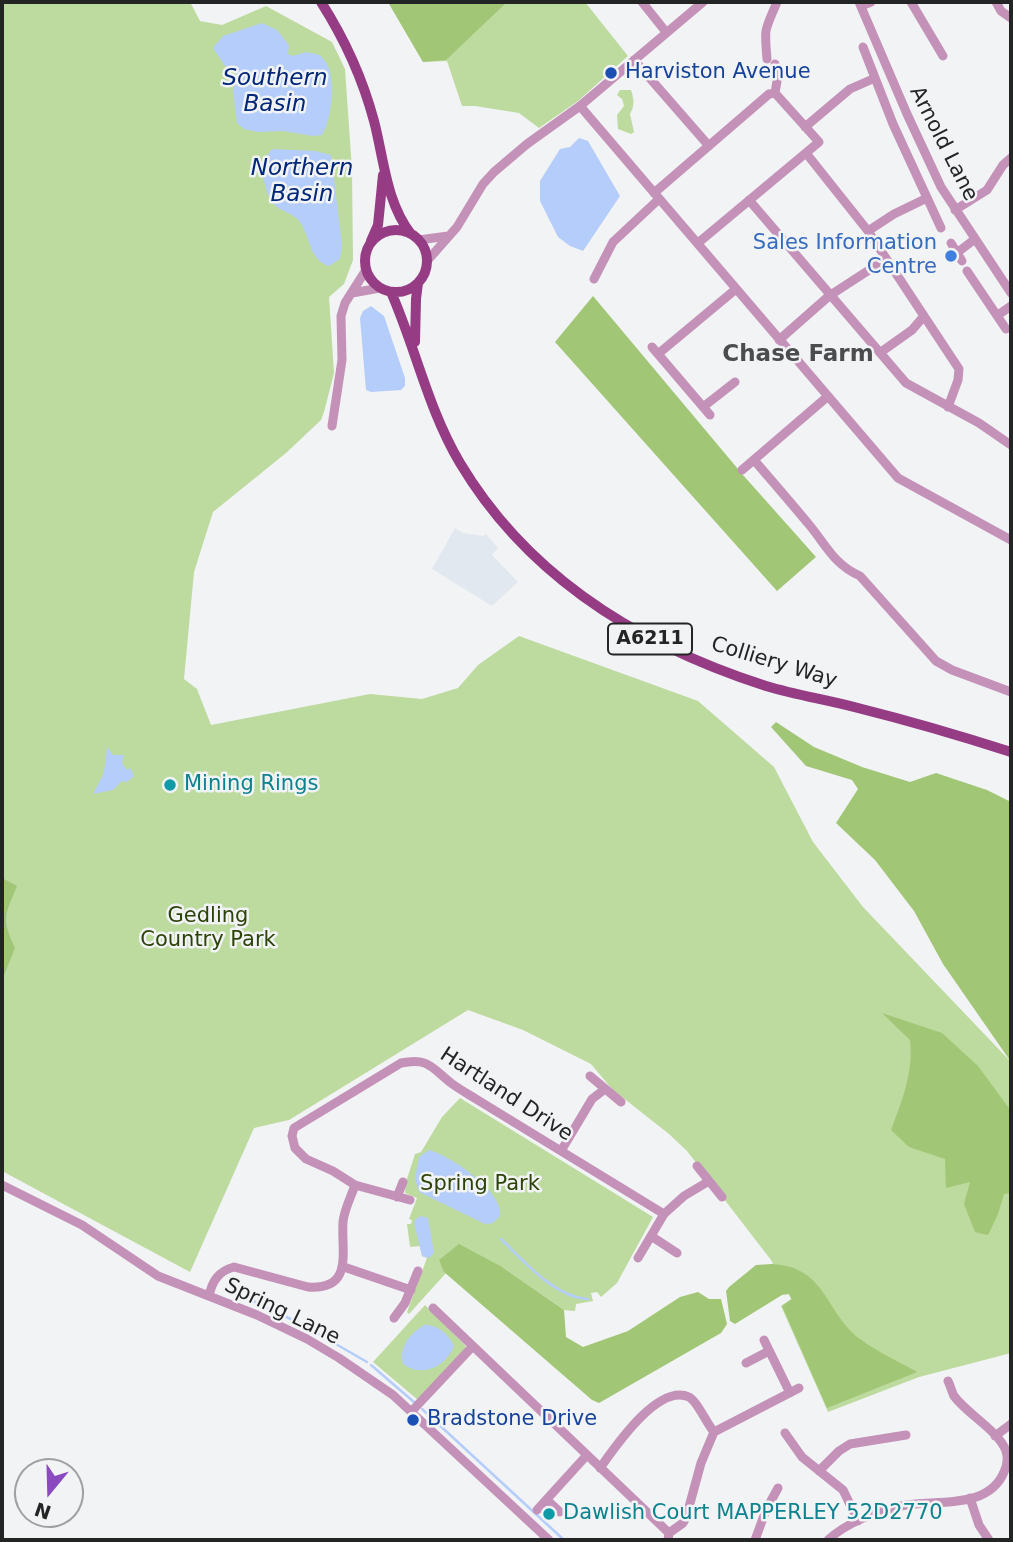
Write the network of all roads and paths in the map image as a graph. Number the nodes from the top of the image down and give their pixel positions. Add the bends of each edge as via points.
1 (321, 2) edge
2 (642, 2) edge
3 (703, 2) edge
4 (777, 2) edge
5 (871, 2) edge
6 (911, 2) edge
7 (996, 2) edge
8 (860, 4) edge
9 (1011, 18) edge
10 (666, 32) junction
11 (863, 47) dead end
12 (942, 57) dead end
13 (634, 60) junction
14 (875, 78) junction
15 (775, 93) junction
16 (580, 106) junction
17 (805, 127) junction
18 (709, 146) junction
19 (806, 153) junction
20 (1011, 158) edge
21 (384, 172) junction
22 (657, 196) junction
23 (927, 198) junction
24 (749, 200) junction
25 (956, 210) junction
26 (942, 228) dead end
27 (867, 231) junction
28 (448, 236) junction
29 (415, 237) junction
30 (975, 239) junction
31 (698, 243) junction
32 (951, 243) dead end
33 (370, 244) junction
34 (886, 259) junction
35 (427, 261) junction
36 (962, 262) junction
37 (366, 270) junction
38 (594, 279) dead end
39 (418, 283) junction
40 (380, 288) junction
41 (736, 289) junction
42 (391, 292) junction
43 (352, 293) junction
44 (1011, 293) edge
45 (829, 296) junction
46 (1011, 306) edge
47 (998, 315) junction
48 (924, 316) junction
49 (1006, 329) dead end
50 (779, 340) junction
51 (881, 352) junction
52 (415, 356) junction
53 (735, 382) dead end
54 (827, 397) junction
55 (948, 407) junction
56 (332, 426) dead end
57 (1011, 445) edge
58 (754, 460) junction
59 (742, 470) dead end
60 (1011, 540) edge
61 (1011, 692) edge
62 (1011, 752) edge
63 (590, 1076) dead end
64 (605, 1089) junction
65 (621, 1102) dead end
66 (561, 1151) junction
67 (697, 1166) dead end
68 (709, 1181) junction
69 (402, 1182) dead end
70 (2, 1185) edge
71 (355, 1185) junction
72 (397, 1197) junction
73 (722, 1197) dead end
74 (411, 1200) dead end
75 (664, 1214) junction
76 (651, 1236) junction
77 (677, 1253) dead end
78 (638, 1258) dead end
79 (344, 1267) junction
80 (418, 1271) dead end
81 (411, 1290) junction
82 (209, 1296) junction
83 (433, 1308) dead end
84 (394, 1318) dead end
85 (764, 1340) dead end
86 (473, 1346) junction
87 (769, 1351) junction
88 (746, 1363) dead end
89 (948, 1381) dead end
90 (411, 1412) junction
91 (894, 1424) dead end
92 (1011, 1424) edge
93 (714, 1433) junction
94 (785, 1433) dead end
95 (906, 1435) dead end
96 (895, 1436) junction
97 (995, 1436) junction
98 (805, 1442) dead end
99 (796, 1450) junction
100 (587, 1455) junction
101 (600, 1468) junction
102 (819, 1471) junction
103 (778, 1494) dead end
104 (970, 1498) junction
105 (547, 1500) junction
106 (537, 1510) dead end
107 (560, 1512) dead end
108 (858, 1521) junction
109 (668, 1536) edge
110 (549, 1540) edge
111 (755, 1540) edge
112 (828, 1540) edge
113 (989, 1540) edge

1 - 21 main road via 363,88
2 - 10 street
3 - 10 street
4 - 15 street via 765,25 777,81
5 - 8 street
6 - 12 street
7 - 9 street
8 - 25 street, Arnold Lane via 941,187
10 - 13 street
11 - 14 street
13 - 16 street
13 - 18 street
14 - 17 street via 850,89
14 - 23 street
15 - 17 street
15 - 18 street
16 - 22 street
16 - 28 street via 494,172
17 - 19 street via 818,142
18 - 22 street
19 - 24 street
19 - 27 street
20 - 25 street via 987,190
21 - 29 main road via 398,216
21 - 33 main road via 378,225
22 - 31 street
22 - 38 street via 613,242
23 - 26 street
23 - 27 street
24 - 31 street
24 - 45 street
25 - 30 street, Arnold Lane
27 - 34 street
28 - 29 street
28 - 35 street
29 - 33 main road via 401,231 386,232
29 - 35 main road via 425,249
30 - 36 street
30 - 44 street, Arnold Lane
31 - 41 street
32 - 36 street
33 - 37 main road
34 - 45 street
34 - 48 street
35 - 39 main road
36 - 47 street
37 - 40 main road
37 - 43 street
39 - 42 main road
39 - 52 main road, Colliery Way / A6211
40 - 42 main road
40 - 43 street
41 - 50 street
41 - 53 street via 655,351 706,411
42 - 52 main road, Colliery Way / A6211
43 - 56 street via 341,316 342,360
45 - 50 street
45 - 51 street
46 - 47 street
47 - 49 street
48 - 51 street
48 - 55 street via 958,369
50 - 54 street
51 - 55 street via 905,383
52 - 62 main road, Colliery Way / A6211 via 427,395 476,488 533,556 582,597 656,642 709,666 768,687 895,717
54 - 58 street
54 - 60 street via 904,483
55 - 57 street
58 - 59 street
58 - 61 street via 824,546 847,571 860,576 936,660
63 - 64 street
64 - 65 street
64 - 66 street via 592,1100
66 - 71 street, Hartland Drive via 451,1083 432,1065 416,1060 401,1063 294,1128 295,1148 306,1159
66 - 75 street, Hartland Drive
67 - 68 street
68 - 73 street
68 - 75 street
69 - 72 street
70 - 82 street, Spring Lane via 82,1225 158,1276
71 - 72 street
71 - 79 street via 343,1219
72 - 74 street
75 - 76 street
76 - 77 street
76 - 78 street
79 - 81 street
79 - 82 street via 331,1283 317,1288 229,1268 216,1278
80 - 81 street
81 - 84 street
82 - 90 street, Spring Lane via 307,1339 393,1395
83 - 86 street
85 - 87 street
86 - 90 street
86 - 100 street
87 - 88 street
87 - 93 street via 795,1390
89 - 97 street via 951,1399
90 - 110 street, Spring Lane
91 - 96 street
92 - 97 street
93 - 101 street via 693,1400 666,1396 629,1430
93 - 109 street via 686,1518
94 - 99 street
95 - 96 street
96 - 102 street via 850,1444
97 - 104 street via 1006,1451 1006,1469 994,1486
98 - 99 street
99 - 102 street
100 - 101 street
100 - 105 street
101 - 109 street
102 - 108 street via 843,1490
103 - 111 street via 765,1510
104 - 108 street via 901,1506
104 - 113 street
105 - 106 street
105 - 107 street
108 - 112 street

